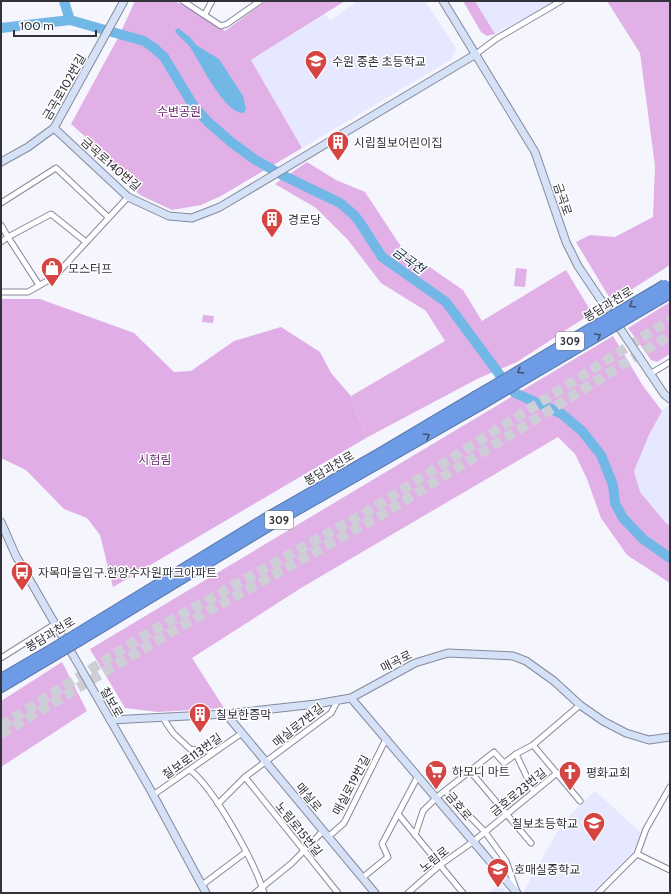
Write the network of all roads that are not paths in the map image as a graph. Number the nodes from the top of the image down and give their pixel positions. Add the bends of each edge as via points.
1 (124, 1) edge
2 (183, 1) edge
3 (212, 1) edge
4 (260, 1) edge
5 (443, 1) edge
6 (561, 1) edge
7 (205, 14) junction
8 (476, 54) junction
9 (54, 128) junction
10 (1, 162) edge
11 (128, 197) junction
12 (1, 203) edge
13 (108, 217) junction
14 (1, 225) edge
15 (8, 238) junction
16 (1, 242) edge
17 (86, 242) junction
18 (39, 285) junction
19 (668, 287) edge
20 (1, 292) edge
21 (670, 362) edge
22 (650, 374) junction
23 (670, 399) edge
24 (1, 522) edge
25 (55, 624) junction
26 (47, 656) junction
27 (1, 658) edge
28 (1, 679) edge
29 (1, 687) edge
30 (351, 698) junction
31 (338, 700) junction
32 (580, 705) junction
33 (226, 714) junction
34 (164, 718) junction
35 (110, 720) junction
36 (242, 733) junction
37 (670, 737) edge
38 (386, 739) junction
39 (533, 745) junction
40 (214, 752) junction
41 (516, 754) junction
42 (266, 763) junction
43 (190, 770) junction
44 (470, 771) junction
45 (557, 773) junction
46 (418, 776) junction
47 (245, 777) junction
48 (670, 787) edge
49 (445, 791) junction
50 (534, 792) junction
51 (153, 795) junction
52 (437, 797) junction
53 (580, 800) dead end
54 (218, 804) junction
55 (398, 814) junction
56 (506, 815) junction
57 (485, 832) junction
58 (326, 834) junction
59 (415, 835) junction
60 (474, 841) junction
61 (531, 843) dead end
62 (304, 851) junction
63 (246, 852) junction
64 (637, 854) junction
65 (440, 865) junction
66 (670, 870) edge
67 (362, 878) junction
68 (202, 885) junction
69 (262, 887) junction
70 (206, 893) edge
71 (255, 893) edge
72 (264, 893) edge
73 (338, 893) edge
74 (375, 893) edge
75 (408, 893) edge
76 (463, 893) edge
77 (517, 893) edge
78 (598, 893) edge

1 - 9 street, 금곡로102번길
2 - 7 street
3 - 7 street
4 - 7 street via 221,26
5 - 8 street, 금곡로
6 - 8 street via 496,39
8 - 11 street, 금곡로140번길 via 220,207 192,218 169,216
8 - 22 street, 금곡로 via 535,152 566,242 578,266
9 - 10 street, 금곡로102번길
9 - 11 street, 금곡로140번길
11 - 13 street
12 - 13 street via 56,168
13 - 17 street
14 - 15 street
15 - 16 street
15 - 17 street via 51,214
15 - 18 street
17 - 18 street via 54,277
18 - 20 street via 28,292
19 - 26 highway, 봉담과천로 / 309, bridge via 477,401 265,519
21 - 22 street
22 - 23 street, 금곡로
24 - 25 street, 칠보로 via 16,556
25 - 27 street
25 - 35 street, 칠보로
26 - 28 highway, 봉담과천로 / 309
26 - 29 highway, 봉담과천로 / 309
30 - 31 street, 매곡로
30 - 32 street, 매곡로 via 415,663 448,653 513,656 526,661 554,681
30 - 38 street, 금호로
31 - 33 street, 매곡로
31 - 42 street, 매실로7번길 via 331,714
32 - 37 street, 매곡로 via 602,721 626,733 649,740
32 - 39 street
33 - 34 street, 매곡로
33 - 36 street, 매실로
34 - 35 street, 매곡로
34 - 40 street via 173,733 190,749
35 - 51 street, 칠보로
36 - 40 street, 칠보로113번길
36 - 42 street, 매실로
38 - 46 street, 금호로
38 - 58 street, 매실로19번길 via 344,823
39 - 41 street
39 - 45 street
40 - 43 street, 칠보로113번길
41 - 44 street via 504,763 494,752
41 - 50 street
42 - 47 street, 매실로7번길
42 - 58 street, 매실로
43 - 51 street, 칠보로113번길
43 - 54 street via 198,776
44 - 49 street
44 - 56 street
45 - 50 street, 금호로23번길
45 - 53 street
46 - 52 street, 금호로
46 - 55 street
47 - 54 street, 매실로7번길
47 - 62 street, 노림로15번길
48 - 64 street via 646,829
49 - 52 street
49 - 57 street
50 - 56 street, 금호로23번길
51 - 68 street, 칠보로
52 - 59 street via 423,811
52 - 60 street, 금호로
54 - 63 street
55 - 59 street
55 - 67 street via 382,844 388,857
56 - 57 street, 금호로23번길
56 - 61 street
57 - 60 street, 금호로23번길
57 - 77 street via 506,861
58 - 62 street, 매실로19번길
58 - 67 street, 매실로
59 - 65 street
60 - 65 street, 노림로
60 - 77 street, 금호로
62 - 69 street, 매실로19번길
62 - 73 street, 노림로15번길
63 - 68 street
63 - 69 street
64 - 66 street
64 - 78 street
65 - 75 street, 노림로
65 - 76 street
67 - 74 street, 매실로
68 - 70 street, 칠보로
69 - 71 street, 매실로19번길
69 - 72 street

